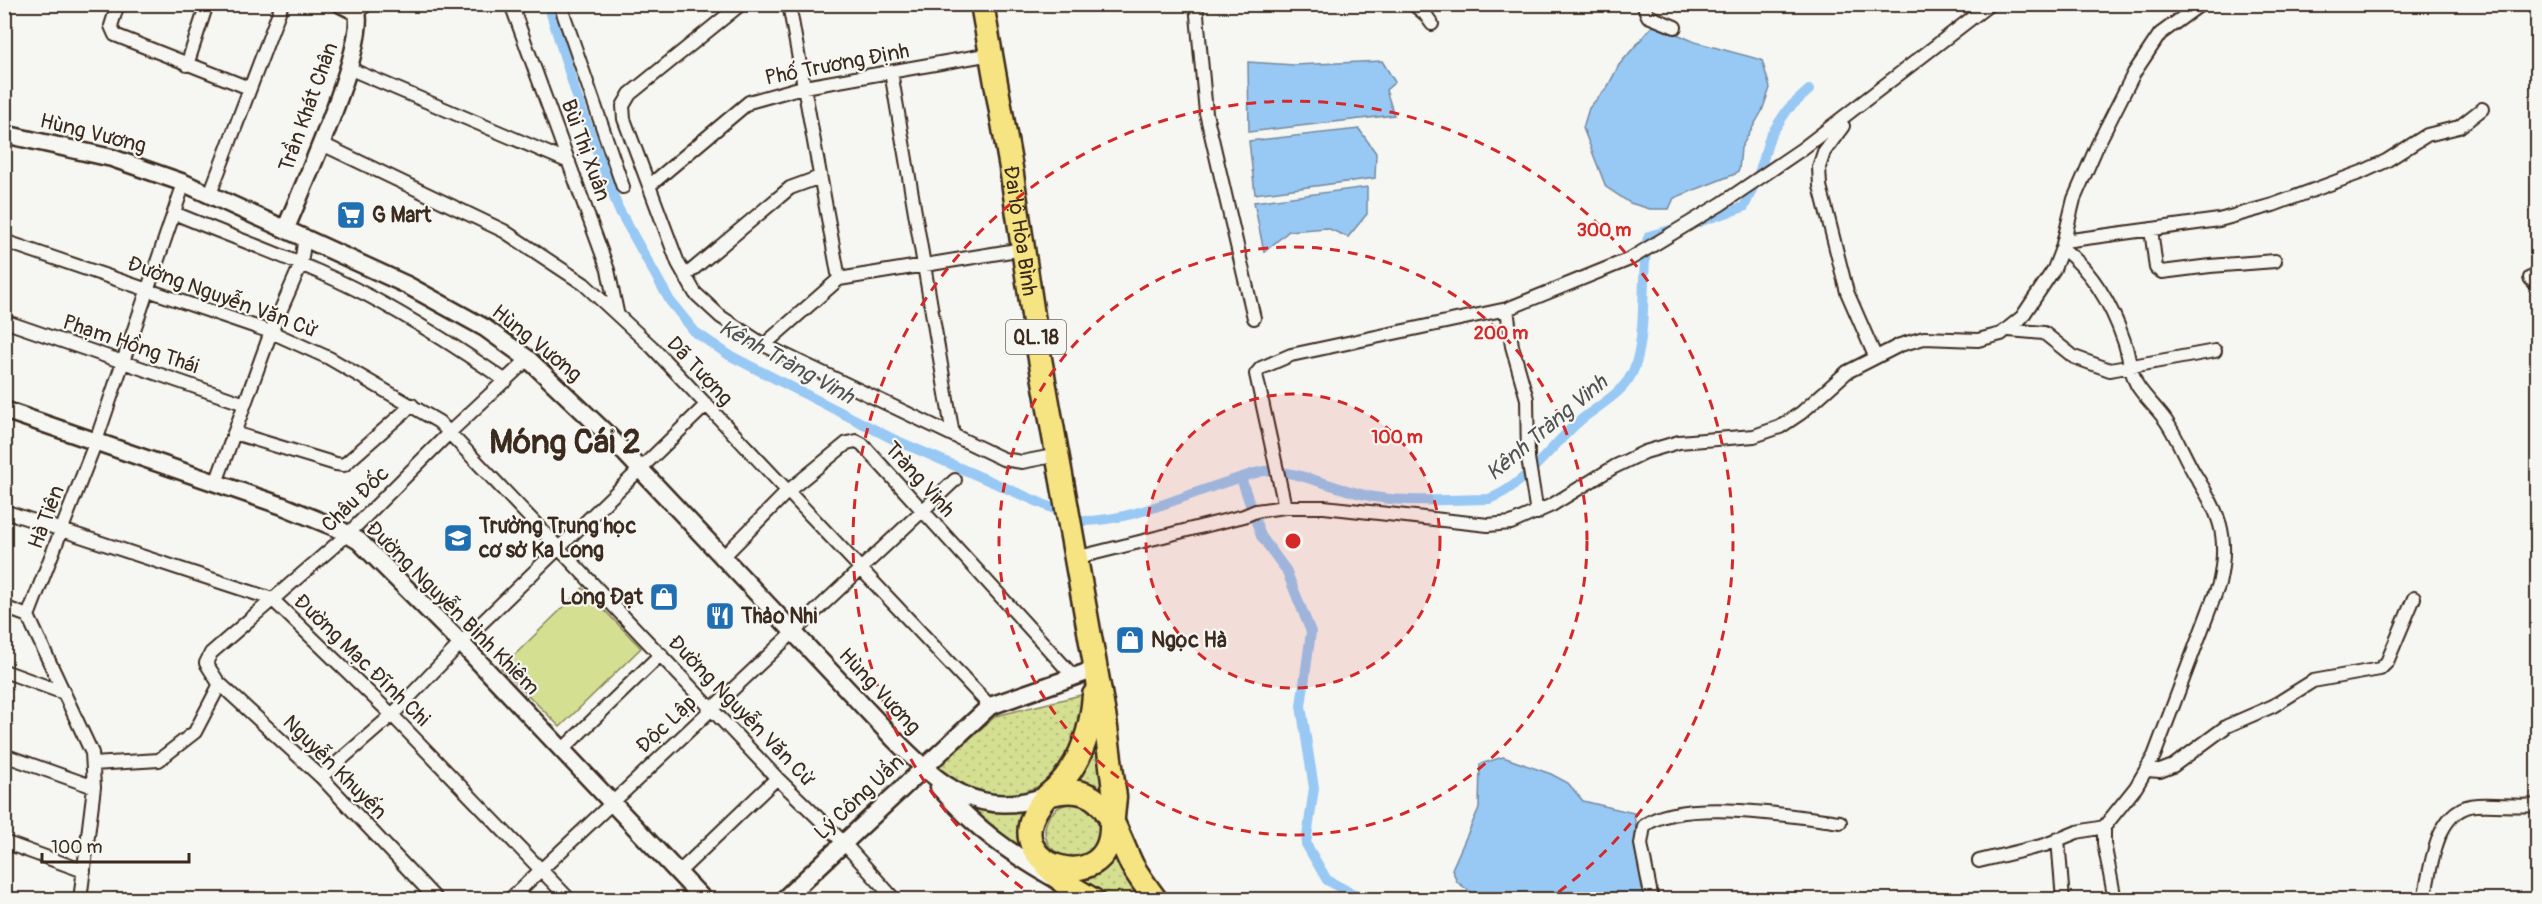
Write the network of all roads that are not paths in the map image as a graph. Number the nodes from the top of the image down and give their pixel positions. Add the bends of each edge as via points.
1 (118, 4) edge
2 (207, 4) edge
3 (282, 4) edge
4 (342, 4) edge
5 (511, 4) edge
6 (560, 4) edge
7 (741, 4) edge
8 (789, 4) edge
9 (982, 4) edge
10 (1196, 4) edge
11 (1413, 4) edge
12 (1643, 4) edge
13 (1990, 4) edge
14 (2201, 4) edge
15 (363, 8) edge
16 (1432, 24) dead end
17 (1675, 27) dead end
18 (991, 54) junction
19 (187, 65) junction
20 (348, 68) junction
21 (891, 72) junction
22 (804, 87) junction
23 (249, 88) junction
24 (1857, 109) junction
25 (2482, 109) dead end
26 (4, 134) edge
27 (320, 143) junction
28 (569, 162) junction
29 (820, 177) junction
30 (184, 183) junction
31 (649, 186) junction
32 (623, 187) dead end
33 (210, 194) junction
34 (174, 213) junction
35 (286, 228) junction
36 (2151, 229) junction
37 (304, 236) junction
38 (4, 241) edge
39 (2063, 244) junction
40 (1023, 249) junction
41 (2275, 261) dead end
42 (301, 264) junction
43 (925, 265) junction
44 (685, 276) junction
45 (839, 279) junction
46 (149, 289) junction
47 (1507, 309) junction
48 (617, 312) junction
49 (1254, 318) dead end
50 (4, 321) edge
51 (2009, 330) junction
52 (271, 332) junction
53 (764, 345) junction
54 (2216, 351) dead end
55 (1875, 356) junction
56 (528, 359) junction
57 (123, 363) junction
58 (2131, 367) junction
59 (506, 381) junction
60 (245, 404) junction
61 (412, 405) junction
62 (705, 406) junction
63 (4, 410) edge
64 (450, 432) junction
65 (234, 433) junction
66 (952, 435) junction
67 (96, 441) junction
68 (1058, 455) junction
69 (641, 470) junction
70 (955, 480) dead end
71 (216, 483) junction
72 (788, 491) junction
73 (1285, 507) junction
74 (922, 510) junction
75 (4, 511) edge
76 (1537, 513) junction
77 (62, 531) junction
78 (348, 534) junction
79 (560, 548) junction
80 (723, 557) junction
81 (1076, 558) junction
82 (861, 568) junction
83 (2414, 598) dead end
84 (272, 599) junction
85 (4, 608) edge
86 (28, 616) junction
87 (794, 631) junction
88 (460, 643) junction
89 (661, 654) junction
90 (206, 663) joint
91 (1096, 669) junction
92 (4, 671) edge
93 (1074, 677) junction
94 (220, 684) junction
95 (64, 693) junction
96 (990, 706) junction
97 (711, 708) junction
98 (392, 715) junction
99 (561, 751) junction
100 (4, 755) edge
101 (93, 764) junction
102 (923, 768) junction
103 (2147, 770) junction
104 (321, 777) junction
105 (777, 778) junction
106 (94, 787) junction
107 (1048, 795) junction
108 (611, 802) junction
109 (2538, 805) edge
110 (1111, 818) junction
111 (1839, 822) dead end
112 (2104, 827) junction
113 (2058, 839) junction
114 (843, 841) junction
115 (4, 842) edge
116 (1010, 853) junction
117 (1979, 861) dead end
118 (1049, 866) junction
119 (540, 868) junction
120 (84, 871) junction
121 (678, 873) junction
122 (1084, 895) edge
123 (80, 900) edge
124 (437, 900) edge
125 (509, 900) edge
126 (570, 900) edge
127 (704, 900) edge
128 (783, 900) edge
129 (895, 900) edge
130 (1156, 900) edge
131 (1652, 900) edge
132 (2063, 900) edge
133 (2115, 900) edge
134 (2424, 900) edge

1 - 19 street via 111,26 115,35
2 - 19 street
3 - 23 street
4 - 15 street
5 - 28 street, Bùi Thị Xuân
6 - 32 street
7 - 31 street via 630,94 623,106 624,119
8 - 22 street
9 - 18 highway, Đại lộ Hòa Bình / QL.18
10 - 49 street via 1206,113
11 - 16 street
12 - 17 street via 1648,16
13 - 24 street
14 - 39 street via 2160,34 2134,73 2074,199
15 - 20 street, Trần Khát Chân
18 - 21 street, Phố Trương Định
18 - 40 highway, Đại lộ Hòa Bình / QL.18
19 - 23 street
20 - 27 street, Trần Khát Chân
20 - 28 street
21 - 22 street, Phố Trương Định
21 - 43 street
22 - 29 street
22 - 31 street, Phố Trương Định via 749,102
23 - 33 street
24 - 47 street via 1721,204 1630,260
24 - 55 street via 1824,152 1819,167 1820,186 1847,292
25 - 36 street via 2459,128 2427,135 2362,172 2274,205 2219,220
26 - 30 street, Hùng Vương via 112,158
27 - 35 street, Trần Khát Chân
27 - 48 street, Dã Tượng via 504,231 564,268
28 - 48 street, Bùi Thị Xuân via 608,270
29 - 44 street via 790,188
29 - 45 street
30 - 33 street, Hùng Vương
30 - 34 street, Hà Tiên
31 - 44 street
33 - 35 street, Hùng Vương
34 - 42 street
34 - 46 street, Hà Tiên
35 - 37 street, Hùng Vương
36 - 39 street
36 - 41 street via 2156,268 2162,272
37 - 42 street
37 - 56 street, Hùng Vương via 436,299
38 - 46 street, Đường Nguyễn Văn Cừ
39 - 51 street via 2046,282
39 - 58 street via 2104,297 2122,334
40 - 43 street
40 - 68 highway, Đại lộ Hòa Bình / QL.18
42 - 52 street
42 - 59 street via 369,296 457,347
43 - 45 street
43 - 66 street
44 - 53 street via 695,293 721,316
45 - 53 street
46 - 52 street, Đường Nguyễn Văn Cừ
46 - 57 street, Hà Tiên
47 - 73 street via 1291,355 1261,368 1256,374
47 - 76 street via 1512,346 1527,399 1528,458
48 - 62 street, Dã Tượng
50 - 57 street, Phạm Hồng Thái
51 - 55 street via 1978,340 1924,338
51 - 58 street via 2044,333 2089,364 2116,371
52 - 60 street
52 - 61 street, Đường Nguyễn Văn Cừ via 329,358
53 - 66 street
54 - 58 street
55 - 76 street via 1847,372 1780,427 1754,435 1679,442 1645,452 1614,466
56 - 59 street, Châu Đốc
56 - 69 street, Hùng Vương
57 - 60 street, Phạm Hồng Thái
57 - 67 street, Hà Tiên
58 - 103 street via 2136,384 2164,418 2212,500 2223,538 2219,584
59 - 64 street, Châu Đốc
60 - 65 street
61 - 64 street, Đường Nguyễn Văn Cừ
61 - 65 street via 344,465
62 - 69 street
62 - 72 street, Dã Tượng
63 - 67 street, Đường Nguyễn Bỉnh Khiêm
64 - 78 street, Châu Đốc
64 - 79 street, Đường Nguyễn Văn Cừ
65 - 71 street
66 - 68 street via 1003,459 1022,462
67 - 71 street, Đường Nguyễn Bỉnh Khiêm
67 - 77 street, Hà Tiên
68 - 81 highway, Đại lộ Hòa Bình / QL.18
69 - 79 street
69 - 80 street, Hùng Vương
70 - 74 street, Độc Lập
71 - 78 street, Đường Nguyễn Bỉnh Khiêm
72 - 74 street, Tràng Vinh via 847,443 856,441
72 - 80 street, Tràng Vinh
72 - 82 street, Dã Tượng
73 - 76 street via 1372,511 1495,525
73 - 81 street
74 - 82 street, Độc Lập
74 - 93 street, Tràng Vinh
75 - 77 street, Đường Mạc Đĩnh Chi
77 - 84 street, Đường Mạc Đĩnh Chi
77 - 86 street, Hà Tiên
78 - 84 street, Châu Đốc
78 - 88 street, Đường Nguyễn Bỉnh Khiêm via 372,552
79 - 88 street
79 - 89 street, Đường Nguyễn Văn Cừ
80 - 87 street, Hùng Vương
81 - 91 highway, Đại lộ Hòa Bình / QL.18
82 - 87 street, Độc Lập
82 - 96 street, Dã Tượng
83 - 103 street via 2387,662 2380,669 2313,681 2273,706 2227,726 2174,766
84 - 90 street, Châu Đốc via 211,653
84 - 98 street, Đường Mạc Đĩnh Chi
85 - 86 street
86 - 95 street
87 - 97 street, Độc Lập
87 - 102 street, Hùng Vương
88 - 98 street
88 - 99 street, Đường Nguyễn Bỉnh Khiêm
89 - 97 street, Đường Nguyễn Văn Cừ
89 - 99 street
90 - 94 street, Nguyễn Khuyến
91 - 93 street, Lý Công Uẩn
91 - 107 highway via 1085,745 1074,766
91 - 110 highway via 1105,720
92 - 95 street
93 - 96 street, Lý Công Uẩn
94 - 101 street via 195,732 159,760
94 - 104 street, Nguyễn Khuyến
95 - 101 street via 92,753
96 - 102 street, Lý Công Uẩn
97 - 105 street, Đường Nguyễn Văn Cừ
97 - 108 street, Độc Lập
98 - 104 street
98 - 119 street, Đường Mạc Đĩnh Chi
99 - 108 street, Đường Nguyễn Bỉnh Khiêm
100 - 106 street
101 - 106 street
102 - 107 street via 950,789 981,801 1015,803
102 - 114 street, Lý Công Uẩn
102 - 116 street via 953,804
103 - 112 street
104 - 124 street, Nguyễn Khuyến
105 - 114 street, Đường Nguyễn Văn Cừ
105 - 121 street
106 - 120 street
107 - 110 highway via 1074,790 1087,793 1098,800
107 - 118 highway via 1032,815 1029,827 1032,846
108 - 119 street, Độc Lập
108 - 121 street, Đường Nguyễn Bỉnh Khiêm
109 - 134 street via 2476,805 2458,810 2438,842
110 - 118 highway via 1106,852 1097,862 1071,872
110 - 130 highway via 1133,866
111 - 131 street via 1711,810 1649,822 1644,826 1641,844
112 - 113 street
112 - 133 street
113 - 117 street
113 - 132 street
114 - 128 street, Lý Công Uẩn
114 - 129 street, Đường Nguyễn Văn Cừ
115 - 120 street
116 - 118 street
116 - 122 street
118 - 122 highway
119 - 125 street, Độc Lập
119 - 126 street, Đường Mạc Đĩnh Chi
120 - 123 street
121 - 127 street, Đường Nguyễn Bỉnh Khiêm

